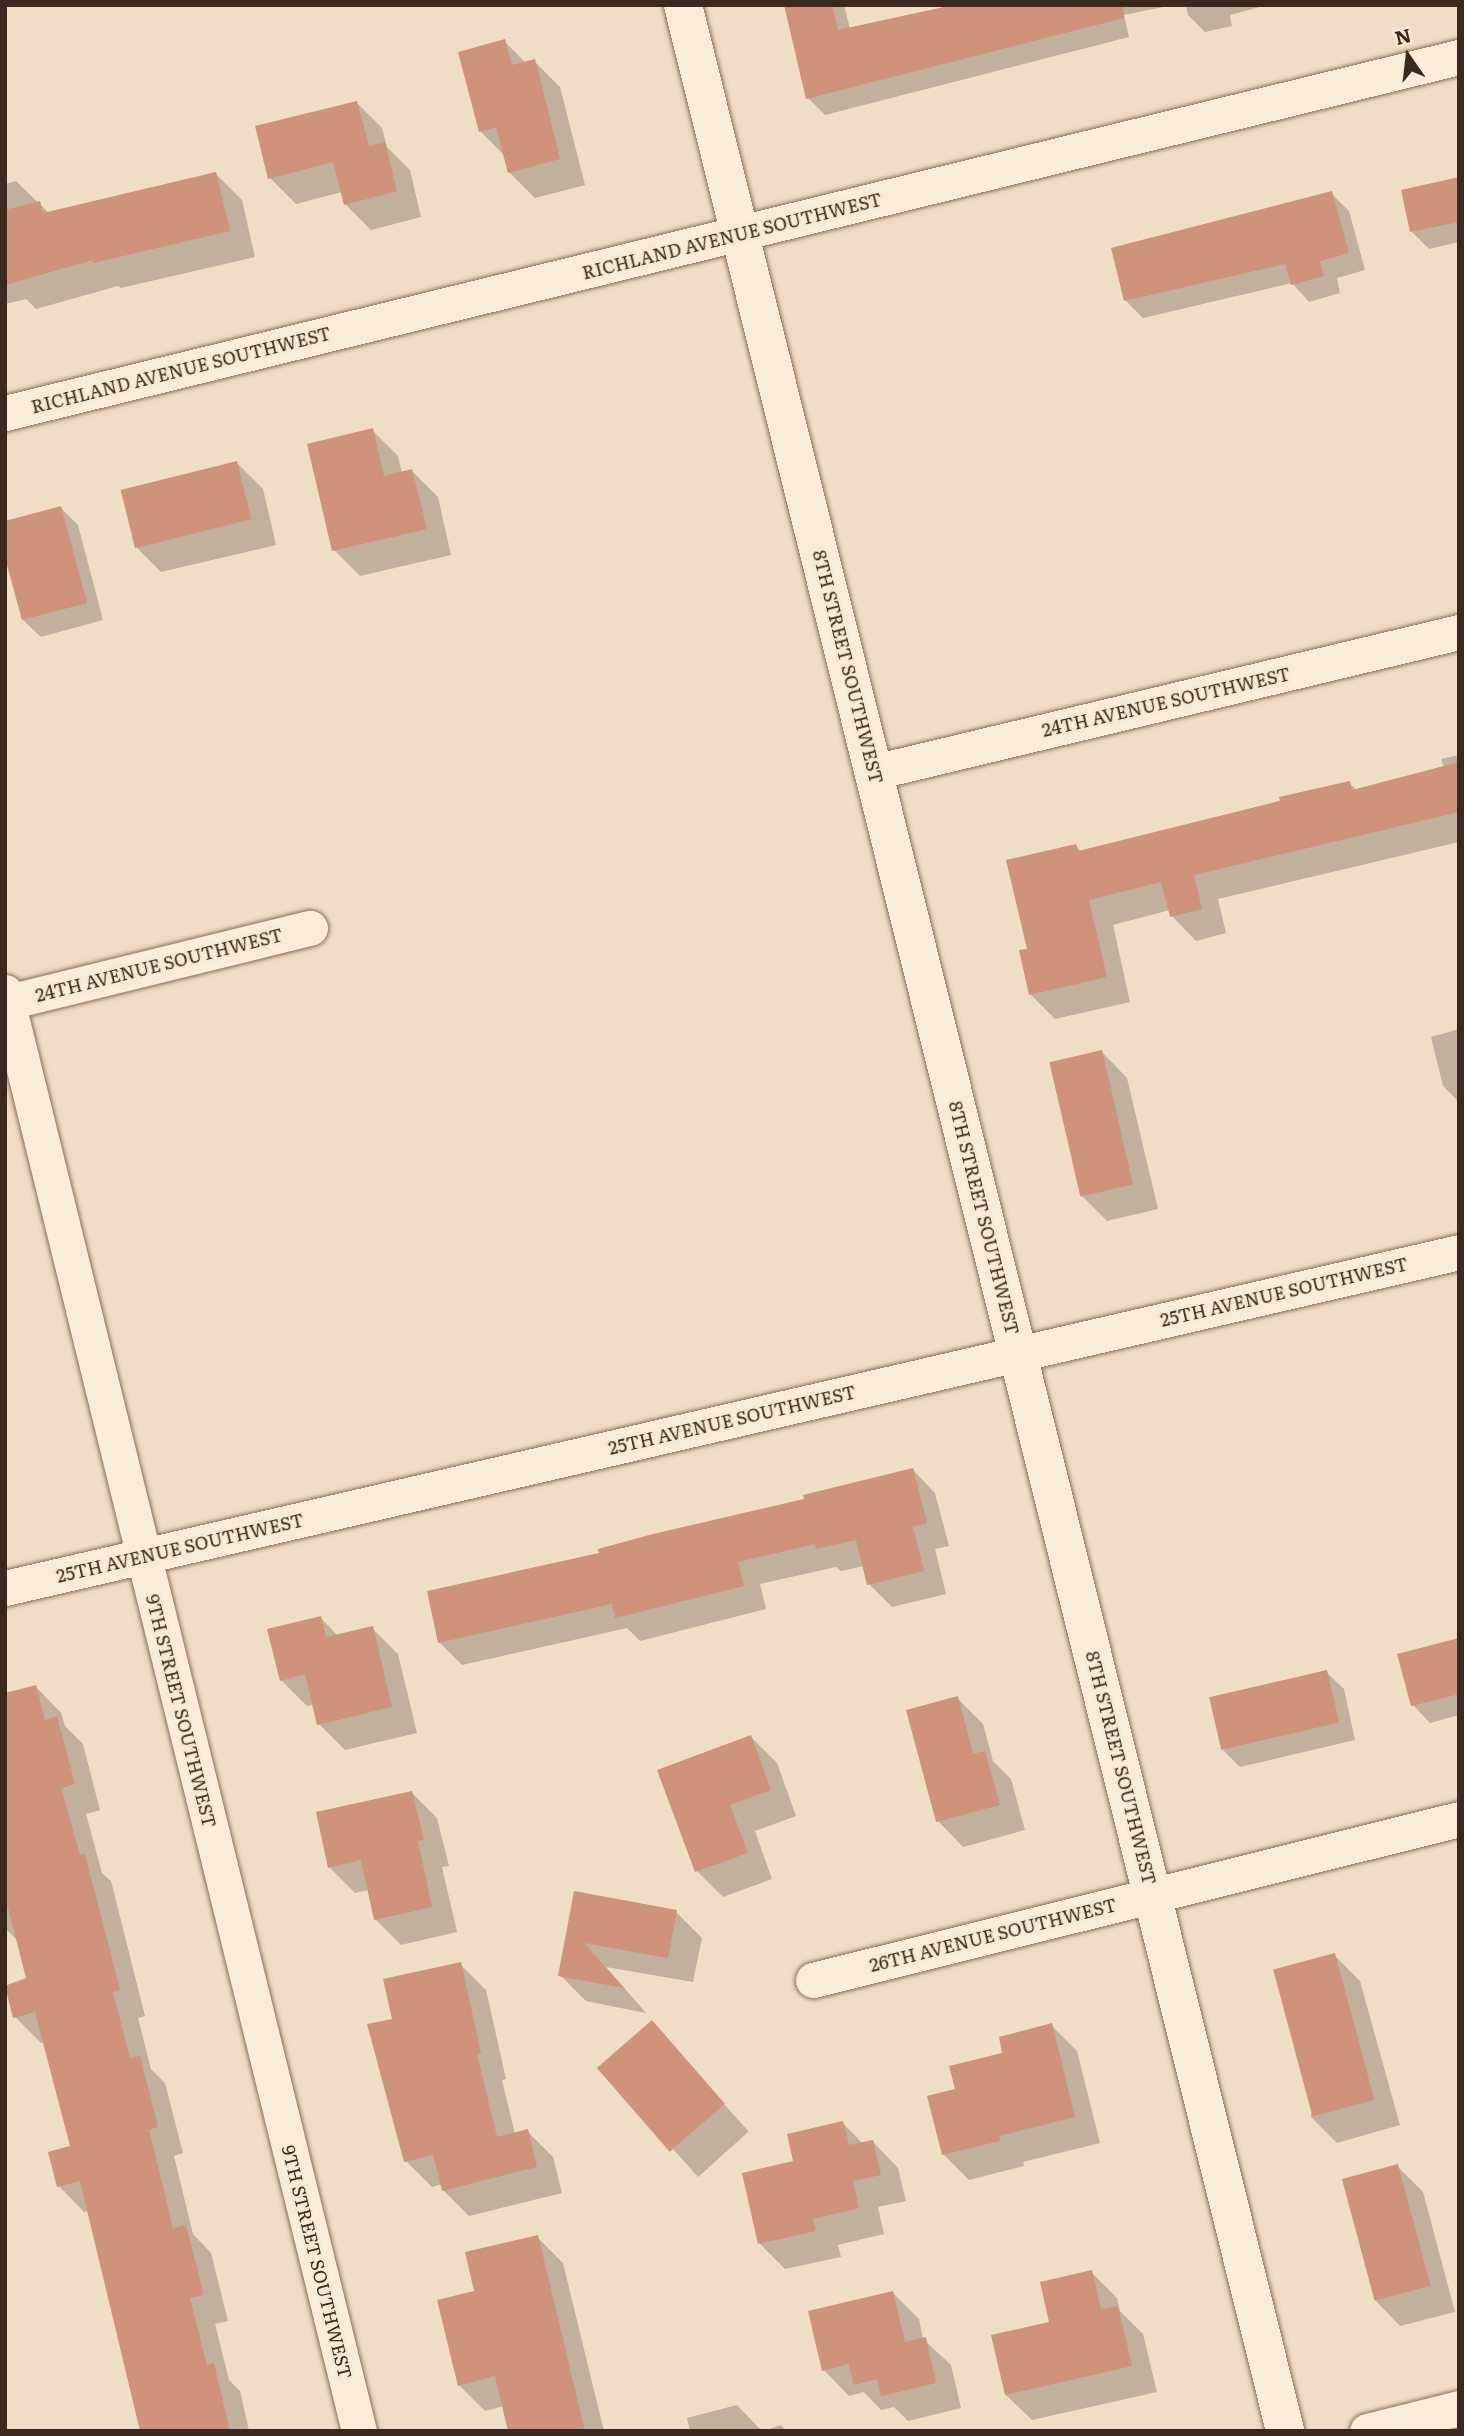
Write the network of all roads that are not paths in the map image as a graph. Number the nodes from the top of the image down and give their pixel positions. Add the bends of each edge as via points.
1 (682, 5) edge
2 (1459, 57) edge
3 (741, 234) junction
4 (5, 413) edge
5 (1459, 632) edge
6 (874, 772) junction
7 (310, 928) dead end
8 (7, 997) edge
9 (1459, 1252) edge
10 (1018, 1354) junction
11 (142, 1557) junction
12 (5, 1588) edge
13 (1459, 1819) edge
14 (1152, 1895) junction
15 (813, 1980) dead end
16 (1459, 2408) edge
17 (359, 2431) edge
18 (1285, 2431) edge
19 (1367, 2431) edge

1 - 3 street, 8TH STREET SOUTHWEST
2 - 3 street, RICHLAND AVENUE SOUTHWEST
3 - 4 street, RICHLAND AVENUE SOUTHWEST
3 - 6 street, 8TH STREET SOUTHWEST
5 - 6 street, 24TH AVENUE SOUTHWEST
6 - 10 street, 8TH STREET SOUTHWEST
7 - 8 street, 24TH AVENUE SOUTHWEST
8 - 11 street, 9TH STREET SOUTHWEST
9 - 10 street, 25TH AVENUE SOUTHWEST
10 - 11 street, 25TH AVENUE SOUTHWEST
10 - 14 street, 8TH STREET SOUTHWEST
11 - 12 street, 25TH AVENUE SOUTHWEST
11 - 17 street, 9TH STREET SOUTHWEST
13 - 14 street, 26TH AVENUE SOUTHWEST
14 - 15 street, 26TH AVENUE SOUTHWEST
14 - 18 street, 8TH STREET SOUTHWEST
16 - 19 street

